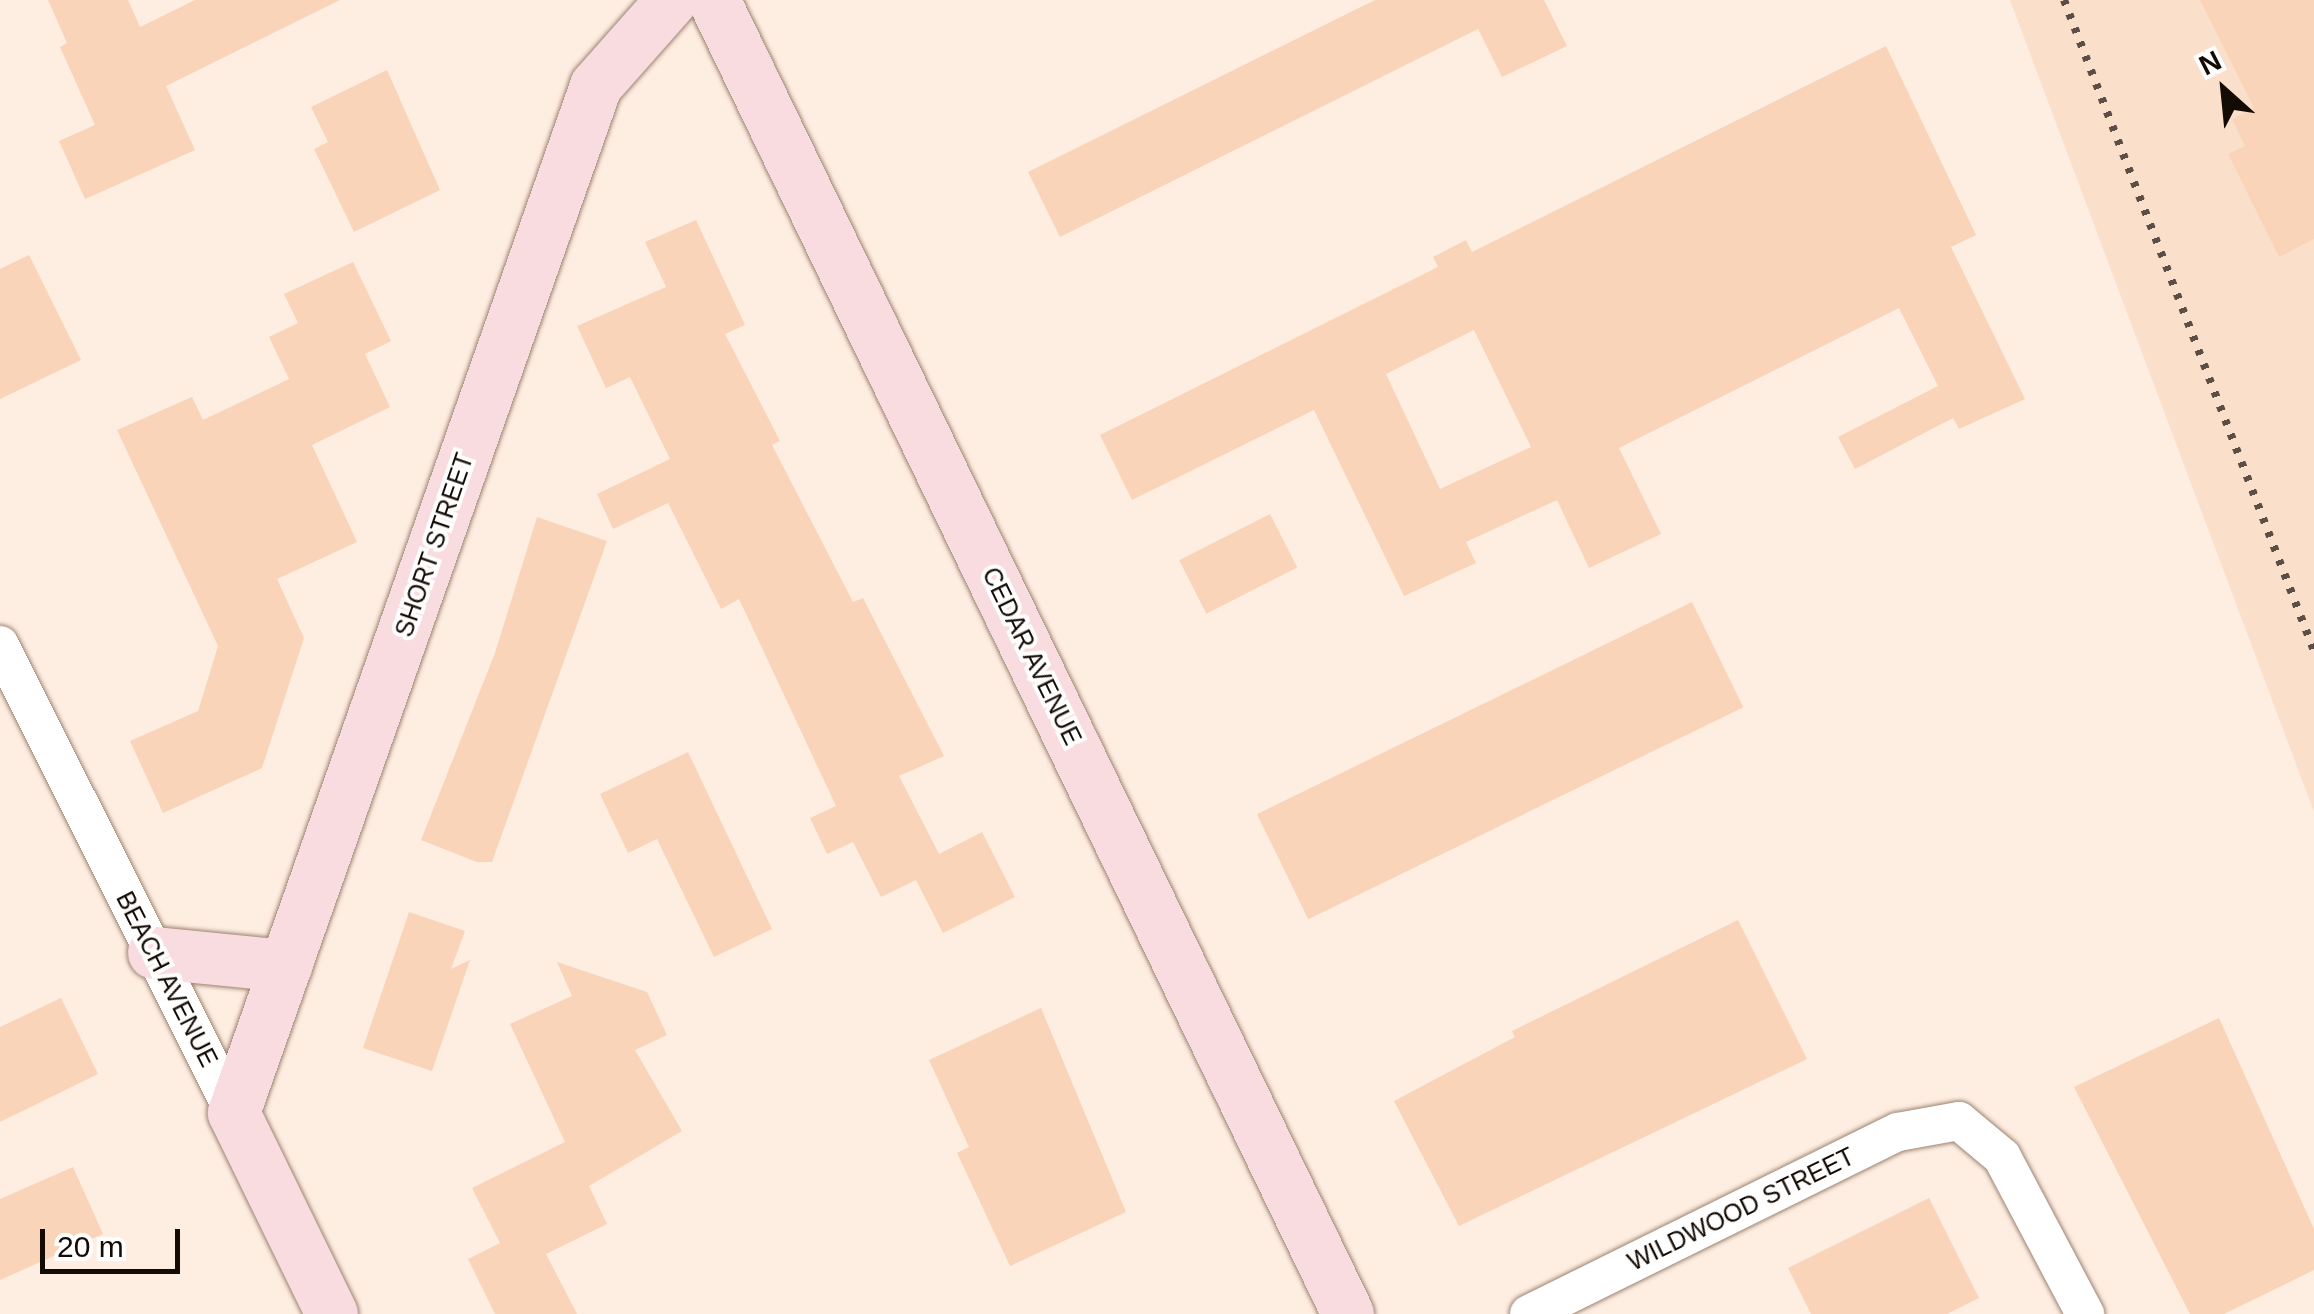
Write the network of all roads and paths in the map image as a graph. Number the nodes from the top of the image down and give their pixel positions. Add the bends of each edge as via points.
1 (672, 0) edge
2 (714, 0) edge
3 (0, 646) edge
4 (154, 953) junction
5 (286, 966) junction
6 (234, 1113) junction
7 (332, 1314) edge
8 (1348, 1314) edge
9 (1529, 1314) edge
10 (2085, 1314) edge

1 - 5 street, SHORT STREET via 596,86
2 - 8 street, CEDAR AVENUE
3 - 4 street, BEACH AVENUE
4 - 5 street
4 - 6 street, BEACH AVENUE
5 - 6 street, SHORT STREET
6 - 7 street, BEACH AVENUE
9 - 10 street, WILDWOOD STREET via 1898,1132 1959,1121 2002,1157

